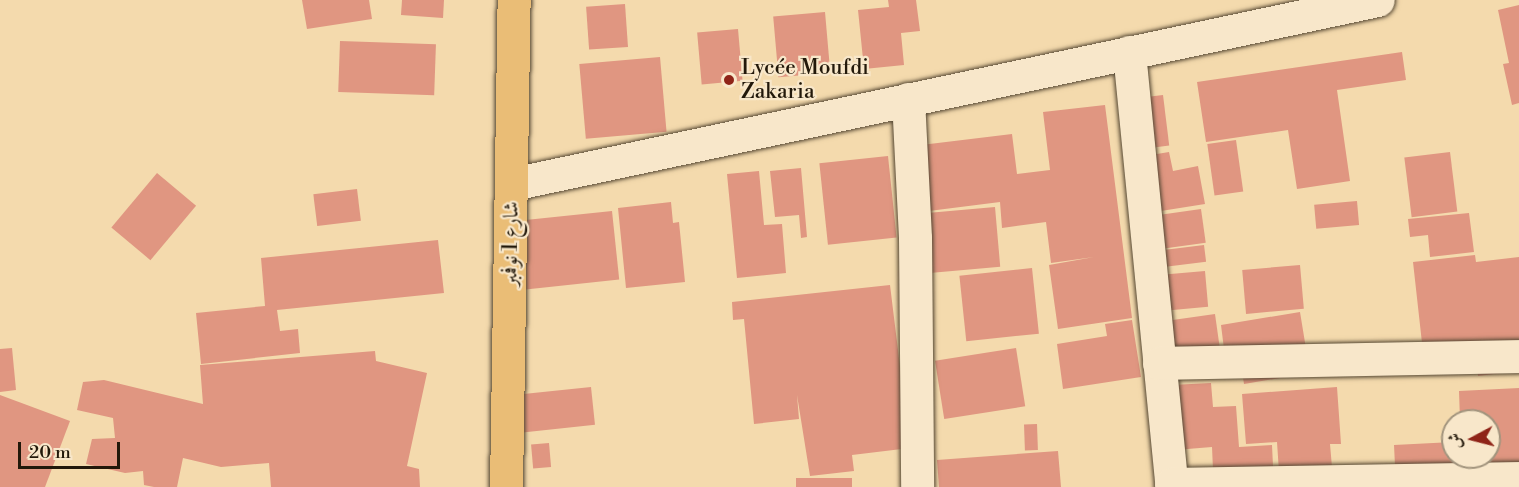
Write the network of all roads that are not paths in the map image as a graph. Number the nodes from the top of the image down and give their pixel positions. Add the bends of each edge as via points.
1 (514, 0) edge
2 (1378, 0) edge
3 (1129, 52) junction
4 (908, 99) junction
5 (512, 184) junction
6 (1519, 356) edge
7 (1159, 363) junction
8 (1519, 478) edge
9 (1171, 485) edge
10 (506, 487) edge
11 (917, 487) edge

1 - 5 main road, شارع 1 نوفمبر
2 - 3 street
3 - 4 street
3 - 7 street
4 - 5 street
4 - 11 street via 915,238
5 - 10 main road, شارع 1 نوفمبر
6 - 7 street
7 - 9 street
8 - 9 street

